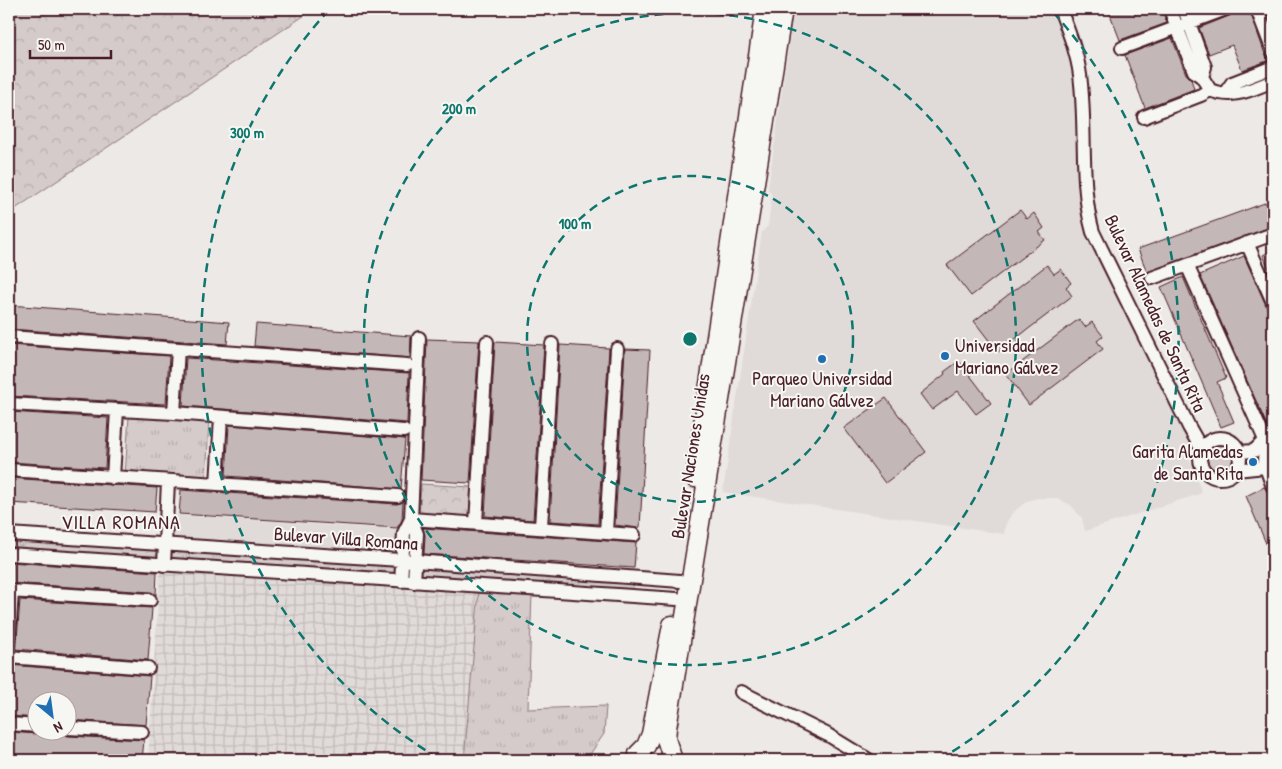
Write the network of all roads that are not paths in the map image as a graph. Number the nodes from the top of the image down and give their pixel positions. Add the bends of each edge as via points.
1 (765, 9) edge
2 (783, 9) edge
3 (1060, 9) edge
4 (1170, 9) edge
5 (1184, 9) edge
6 (1226, 9) edge
7 (1257, 9) edge
8 (1183, 25) junction
9 (1122, 48) dead end
10 (1273, 51) edge
11 (1273, 67) edge
12 (1273, 81) edge
13 (1210, 90) junction
14 (1225, 93) junction
15 (1144, 117) dead end
16 (1273, 234) edge
17 (1247, 244) junction
18 (1187, 265) junction
19 (1152, 278) dead end
20 (1273, 302) edge
21 (9, 337) edge
22 (419, 338) dead end
23 (487, 342) dead end
24 (552, 344) dead end
25 (178, 349) junction
26 (617, 349) dead end
27 (407, 365) dead end
28 (9, 404) edge
29 (117, 410) junction
30 (174, 413) junction
31 (221, 417) junction
32 (1189, 427) junction
33 (404, 431) dead end
34 (1269, 438) edge
35 (1211, 441) junction
36 (1202, 450) junction
37 (1239, 452) junction
38 (1265, 467) junction
39 (9, 470) edge
40 (1236, 470) junction
41 (114, 478) junction
42 (168, 482) junction
43 (217, 484) junction
44 (1273, 487) edge
45 (398, 496) dead end
46 (411, 519) junction
47 (476, 524) junction
48 (541, 528) junction
49 (606, 532) junction
50 (9, 534) edge
51 (634, 535) dead end
52 (164, 544) junction
53 (9, 554) edge
54 (402, 560) junction
55 (415, 561) junction
56 (164, 565) junction
57 (401, 581) junction
58 (680, 581) junction
59 (414, 582) junction
60 (10, 591) edge
61 (677, 599) junction
62 (150, 600) dead end
63 (9, 638) edge
64 (9, 656) edge
65 (148, 668) dead end
66 (741, 692) dead end
67 (9, 724) edge
68 (28, 725) edge
69 (78, 729) edge
70 (142, 732) dead end
71 (631, 757) edge
72 (672, 760) edge
73 (869, 760) edge

1 - 58 main road, Bulevar Naciones Unidas
2 - 72 main road, Bulevar Naciones Unidas via 667,728 666,739
3 - 32 street, Bulevar Alamedas de Santa Rita via 1080,76 1087,204 1093,232
4 - 8 street
5 - 8 street
6 - 8 street
7 - 10 street
8 - 9 street
8 - 13 street via 1194,71
11 - 14 street via 1232,83
12 - 14 street via 1237,95
13 - 14 street
13 - 15 street
16 - 17 street
17 - 18 street
17 - 20 street
18 - 19 street
18 - 34 street
21 - 25 street
22 - 46 street
23 - 47 street
24 - 48 street
25 - 27 street
25 - 30 street
26 - 49 street
28 - 29 street
29 - 30 street
29 - 41 street
30 - 31 street
31 - 33 street
31 - 43 street
32 - 35 street, Bulevar Alamedas de Santa Rita
32 - 36 street, Bulevar Alamedas de Santa Rita
34 - 37 street via 1254,451
34 - 38 street via 1263,456
35 - 36 street
35 - 37 street via 1228,440
36 - 40 street via 1201,463 1213,477 1226,477
37 - 40 street
38 - 40 street
38 - 44 street
39 - 41 street
41 - 42 street
42 - 43 street
42 - 52 street
43 - 45 street
46 - 47 street
46 - 54 street via 404,533
46 - 55 street via 417,534
47 - 48 street
48 - 49 street
49 - 51 street
50 - 52 street, Bulevar Villa Romana
52 - 54 street, Bulevar Villa Romana
52 - 56 street
53 - 56 street, Bulevar Villa Romana
54 - 55 street, Bulevar Villa Romana
54 - 57 street
55 - 58 street, Bulevar Villa Romana
55 - 59 street
56 - 57 street, Bulevar Villa Romana
57 - 59 street, Bulevar Villa Romana
58 - 61 main road, Bulevar Naciones Unidas
59 - 61 street, Bulevar Villa Romana
60 - 62 street
60 - 63 street
61 - 71 main road, Bulevar Naciones Unidas via 652,734 646,746
64 - 65 street
66 - 73 street via 828,735
67 - 68 street
69 - 70 street
71 - 72 main road via 656,754

